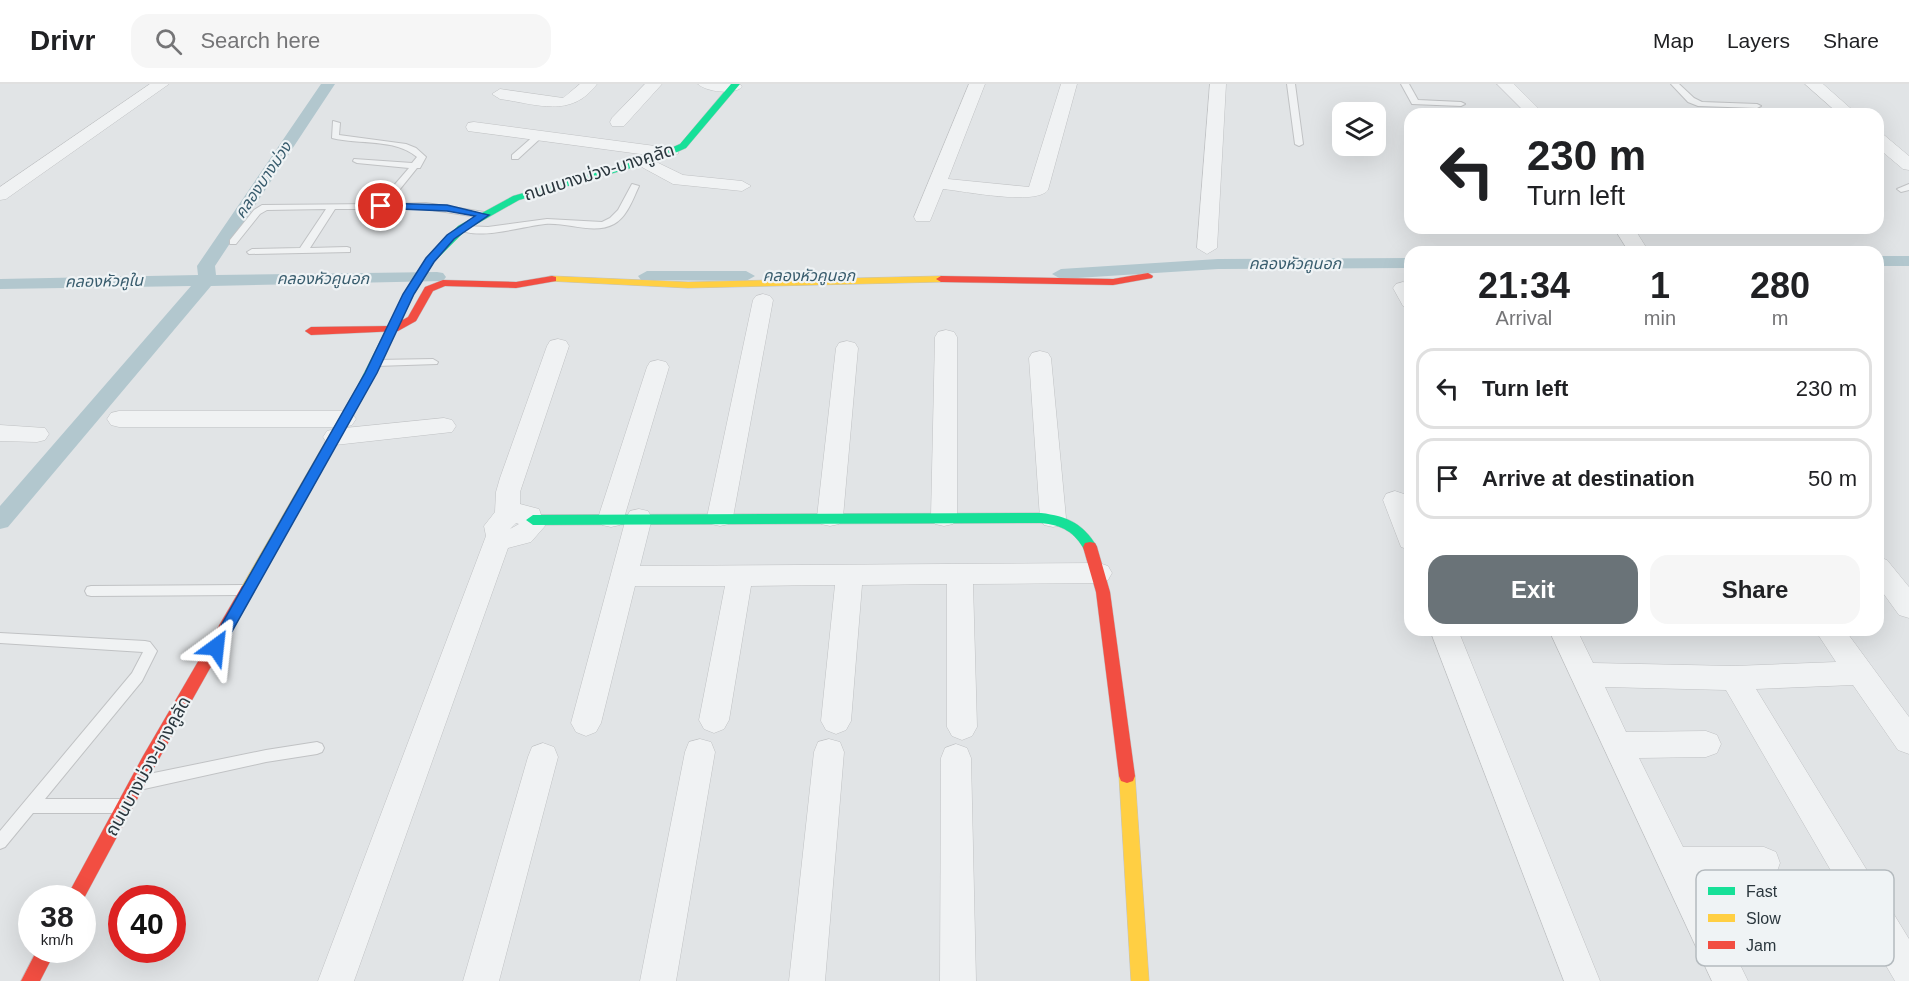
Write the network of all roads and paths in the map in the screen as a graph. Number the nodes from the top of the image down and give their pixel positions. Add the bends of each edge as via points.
1 (161, 84) edge
2 (589, 84) edge
3 (654, 84) edge
4 (706, 84) edge
5 (977, 84) edge
6 (1069, 84) edge
7 (1218, 84) edge
8 (1291, 84) edge
9 (1405, 84) edge
10 (1505, 84) edge
11 (1675, 84) edge
12 (1813, 84) edge
13 (735, 86) edge
14 (500, 94) dead end
15 (1415, 102) junction
16 (1461, 104) dead end
17 (1757, 105) dead end
18 (1418, 108) edge
19 (1530, 108) edge
20 (1842, 108) edge
21 (618, 122) dead end
22 (336, 123) dead end
23 (474, 127) dead end
24 (539, 136) junction
25 (1299, 144) dead end
26 (1884, 144) edge
27 (670, 153) junction
28 (515, 157) dead end
29 (357, 161) dead end
30 (644, 161) junction
31 (1909, 165) edge
32 (417, 166) junction
33 (938, 183) junction
34 (635, 186) dead end
35 (742, 186) dead end
36 (0, 195) edge
37 (333, 206) junction
38 (381, 206) junction
39 (484, 215) junction
40 (923, 217) dead end
41 (462, 228) junction
42 (233, 242) dead end
43 (1207, 248) dead end
44 (347, 250) dead end
45 (303, 251) junction
46 (252, 252) dead end
47 (1148, 276) dead end
48 (763, 300) dead end
49 (394, 329) junction
50 (311, 331) dead end
51 (946, 337) dead end
52 (558, 346) dead end
53 (847, 348) dead end
54 (1040, 358) dead end
55 (434, 362) dead end
56 (376, 363) junction
57 (657, 367) dead end
58 (120, 420) dead end
59 (444, 426) dead end
60 (339, 428) junction
61 (0, 433) edge
62 (37, 434) dead end
63 (1395, 500) dead end
64 (720, 517) junction
65 (830, 517) junction
66 (944, 517) junction
67 (611, 518) junction
68 (639, 518) junction
69 (1053, 518) junction
70 (533, 520) joint
71 (1404, 524) edge
72 (503, 526) junction
73 (1099, 573) junction
74 (740, 574) junction
75 (960, 574) junction
76 (1884, 575) edge
77 (624, 576) junction
78 (849, 576) junction
79 (249, 590) junction
80 (91, 591) dead end
81 (1909, 607) edge
82 (1446, 636) edge
83 (1566, 636) edge
84 (1833, 636) edge
85 (0, 638) edge
86 (1861, 673) junction
87 (1584, 675) junction
88 (1734, 678) junction
89 (714, 720) dead end
90 (836, 721) dead end
91 (586, 723) dead end
92 (1909, 741) edge
93 (1706, 744) dead end
94 (1617, 745) junction
95 (317, 748) dead end
96 (700, 752) dead end
97 (829, 752) dead end
98 (543, 757) dead end
99 (137, 784) junction
100 (32, 806) junction
101 (126, 806) junction
102 (0, 842) edge
103 (1674, 863) junction
104 (1764, 863) dead end
105 (1848, 870) edge
106 (82, 885) edge
107 (1696, 909) edge
108 (1894, 947) edge
109 (40, 963) edge
110 (1723, 966) edge
111 (1909, 972) edge
112 (30, 981) edge
113 (336, 981) edge
114 (481, 981) edge
115 (658, 981) edge
116 (807, 981) edge
117 (958, 981) edge
118 (1140, 981) edge
119 (1582, 981) edge
120 (1730, 981) edge

1 - 36 street
2 - 14 street via 564,103
3 - 21 street
4 - 13 street
5 - 33 street
6 - 33 street via 1039,190 1030,193
7 - 43 street
8 - 25 lane
9 - 15 lane
10 - 19 street
11 - 17 lane via 1701,104
12 - 20 street
13 - 27 street, ถนนบางม่วง-บางคูลัด via 697,132
15 - 16 lane
15 - 18 lane
22 - 32 lane via 334,134 340,138 410,148 422,158
23 - 24 street
24 - 27 street
24 - 28 lane
26 - 31 street
27 - 30 street, ถนนบางม่วง-บางคูลัด
29 - 32 lane
30 - 35 street via 679,180
30 - 39 street, ถนนบางม่วง-บางคูลัด via 544,188
32 - 38 lane
33 - 40 street
34 - 41 lane via 620,213 607,224 560,221 500,231
37 - 38 lane
37 - 42 lane via 265,207
37 - 45 lane
38 - 39 lane via 447,208
39 - 41 street, ถนนบางม่วง-บางคูลัด
41 - 49 street, ถนนบางม่วง-บางคูลัด via 430,260
44 - 45 lane
45 - 46 lane
47 - 49 street via 1113,282 938,279 688,285 542,279 516,285 443,284 429,289 412,319
48 - 64 street
49 - 50 street
49 - 56 street, ถนนบางม่วง-บางคูลัด
51 - 66 street
52 - 72 street via 512,478
53 - 65 street
54 - 69 street
55 - 56 lane
56 - 60 street, ถนนบางม่วง-บางคูลัด
57 - 67 street
58 - 60 street
59 - 60 street
60 - 79 street, ถนนบางม่วง-บางคูลัด
61 - 62 street
63 - 71 street
64 - 65 street
64 - 68 street
65 - 66 street
66 - 69 street
67 - 68 street
67 - 70 street
68 - 77 street
69 - 73 street via 1080,531
70 - 72 street via 524,513
72 - 113 street
73 - 75 street
73 - 118 street via 1115,676 1138,900
74 - 77 street
74 - 78 street
74 - 89 street
75 - 78 street
75 - 117 street
76 - 81 street
77 - 91 street
78 - 90 street
79 - 80 lane
79 - 99 street, ถนนบางม่วง-บางคูลัด
82 - 119 street
83 - 87 street
84 - 86 street
85 - 100 lane via 145,646 150,651 137,677
86 - 88 street
86 - 92 street
87 - 88 street
87 - 94 street
88 - 105 street
93 - 94 street
94 - 103 street
95 - 99 lane
96 - 115 street
97 - 116 street
98 - 114 street
99 - 101 street, ถนนบางม่วง-บางคูลัด
100 - 101 lane
100 - 102 lane
101 - 106 street, ถนนบางม่วง-บางคูลัด
103 - 104 street
103 - 107 street
108 - 111 street
109 - 112 street
110 - 120 street

